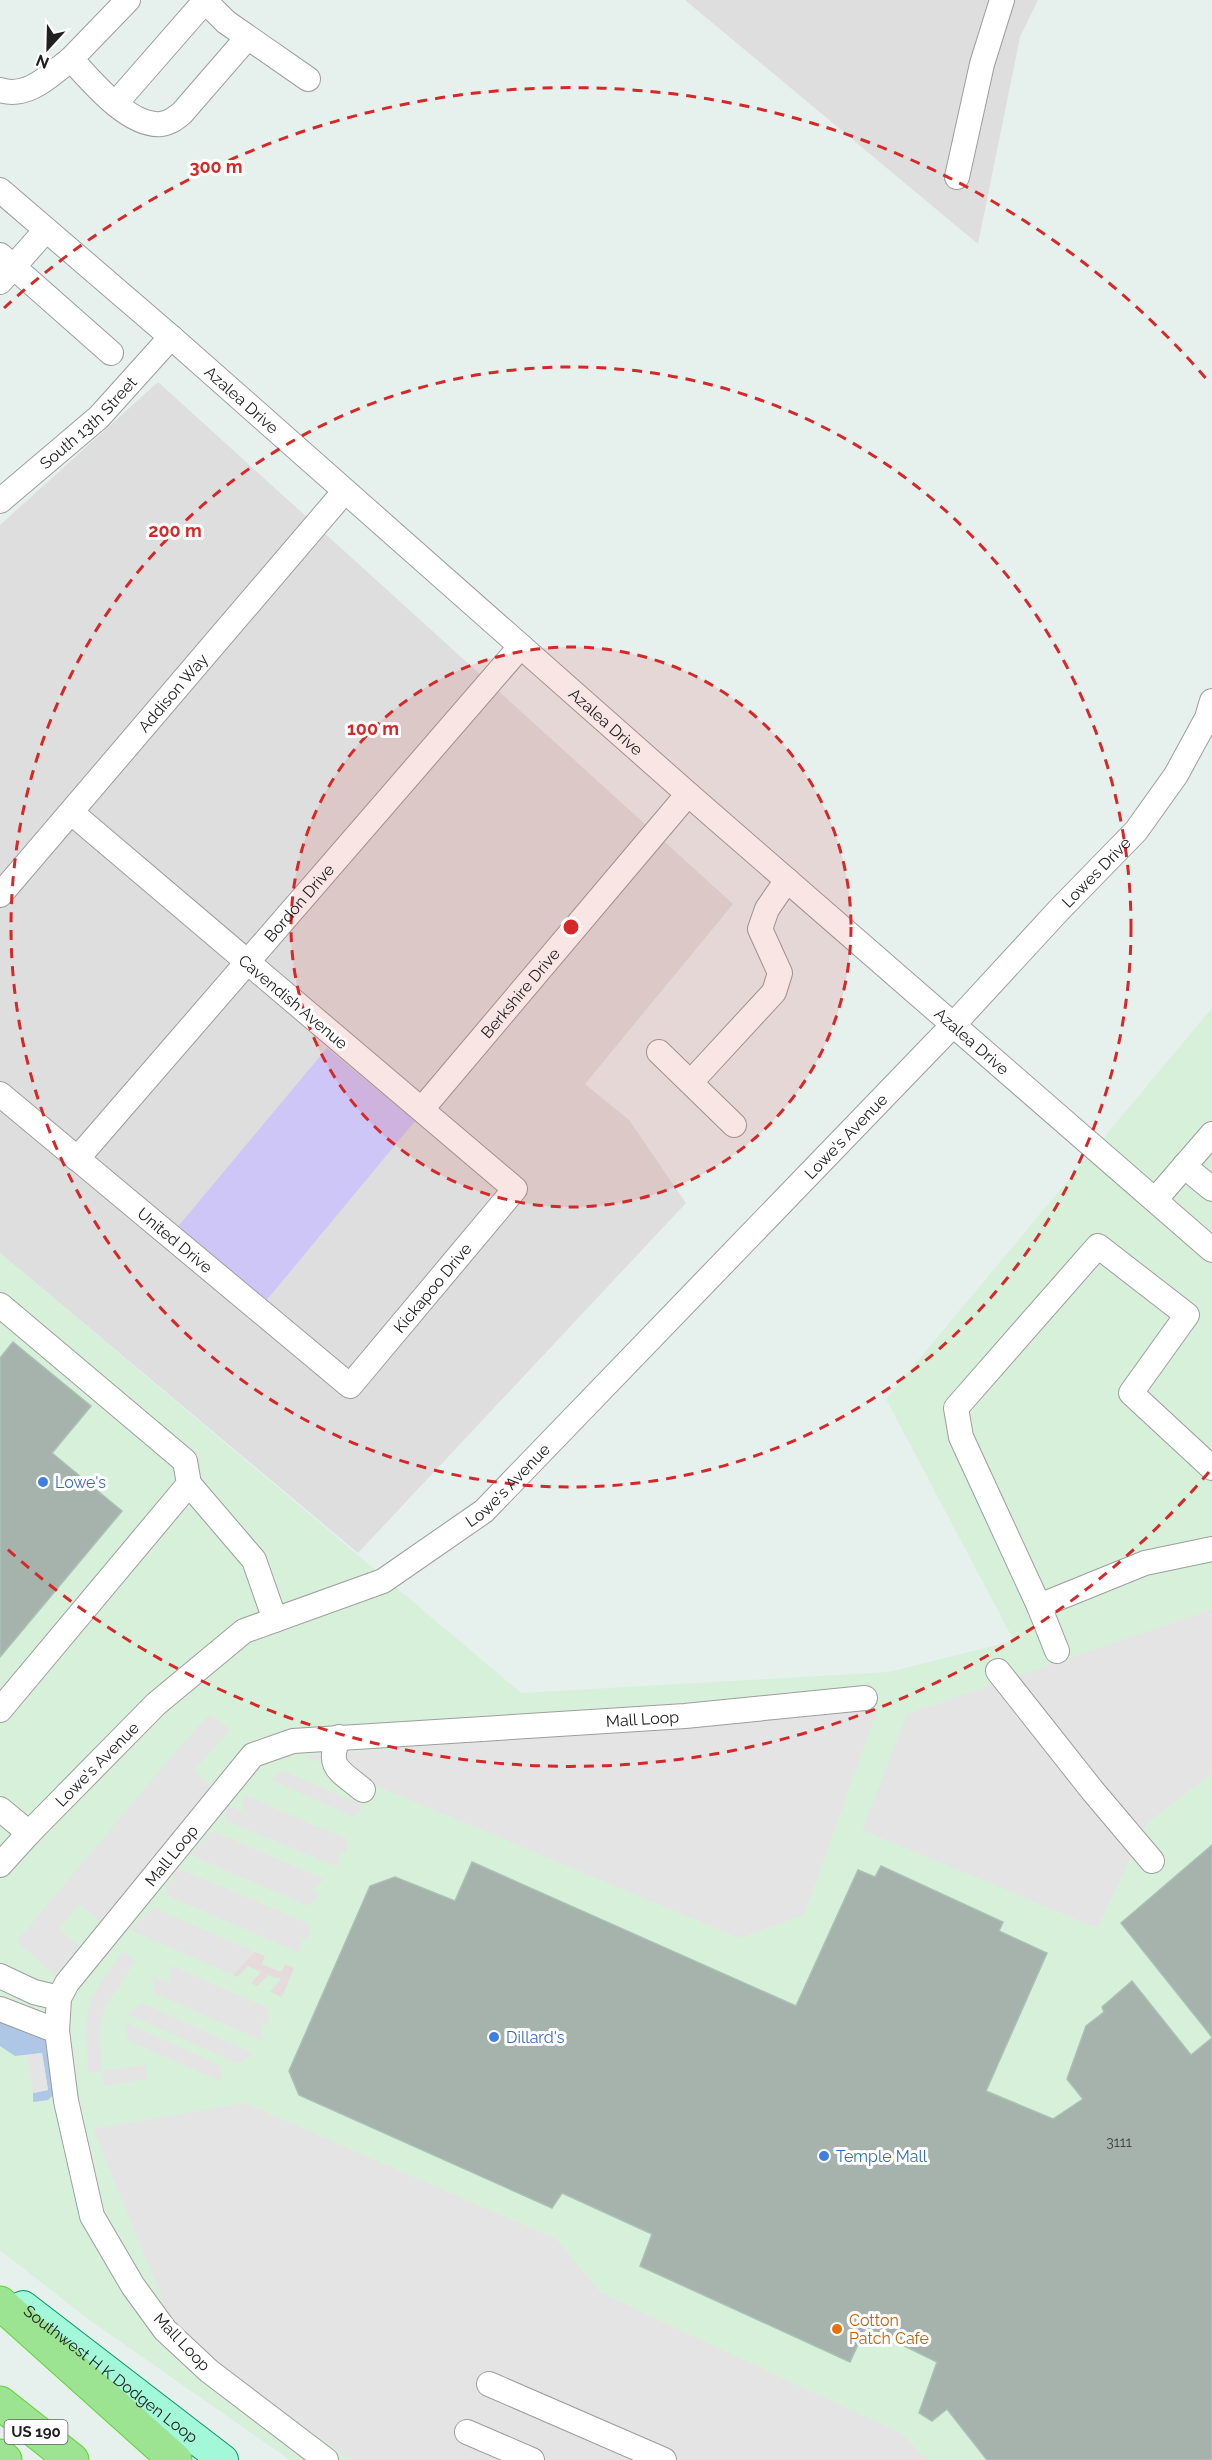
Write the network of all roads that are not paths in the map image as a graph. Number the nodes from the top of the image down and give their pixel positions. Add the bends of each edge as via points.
1 (128, 0) edge
2 (204, 0) edge
3 (1002, 0) edge
4 (247, 38) junction
5 (71, 59) junction
6 (308, 79) dead end
7 (0, 90) edge
8 (116, 103) junction
9 (957, 177) dead end
10 (0, 189) edge
11 (46, 230) junction
12 (4, 268) edge
13 (171, 337) junction
14 (111, 353) dead end
15 (344, 492) junction
16 (0, 501) edge
17 (521, 646) junction
18 (1212, 701) edge
19 (688, 794) junction
20 (72, 813) junction
21 (787, 880) junction
22 (0, 895) edge
23 (246, 963) junction
24 (954, 1024) junction
25 (659, 1052) dead end
26 (691, 1082) junction
27 (0, 1094) edge
28 (422, 1109) junction
29 (734, 1125) dead end
30 (1212, 1134) edge
31 (76, 1159) junction
32 (1184, 1166) junction
33 (515, 1189) joint
34 (1212, 1189) edge
35 (1155, 1200) junction
36 (1212, 1250) edge
37 (0, 1305) edge
38 (350, 1386) joint
39 (1212, 1468) edge
40 (189, 1484) junction
41 (1212, 1549) edge
42 (1039, 1606) junction
43 (275, 1620) junction
44 (1057, 1651) dead end
45 (998, 1671) dead end
46 (865, 1698) dead end
47 (0, 1710) edge
48 (339, 1737) junction
49 (363, 1790) dead end
50 (0, 1809) edge
51 (28, 1833) junction
52 (1152, 1861) dead end
53 (0, 1865) edge
54 (0, 1976) edge
55 (59, 1998) junction
56 (0, 2008) edge
57 (57, 2031) junction
58 (0, 2288) edge
59 (0, 2303) edge
60 (489, 2384) dead end
61 (0, 2403) edge
62 (467, 2432) dead end
63 (0, 2456) edge
64 (5, 2460) edge
65 (72, 2460) edge
66 (175, 2460) edge
67 (223, 2460) edge
68 (326, 2460) edge
69 (532, 2460) edge
70 (664, 2460) edge

1 - 5 street
2 - 4 street
2 - 8 street
3 - 9 street via 981,64
4 - 6 street
4 - 8 street via 172,121 146,123
5 - 7 street via 32,88 18,92
5 - 8 street
10 - 11 street, Azalea Drive
11 - 12 street
11 - 13 street, Azalea Drive
12 - 14 street
13 - 15 street, Azalea Drive
13 - 16 street, South 13th Street via 99,417
15 - 17 street, Azalea Drive
15 - 20 street, Addison Way
17 - 19 street, Azalea Drive
17 - 23 street, Bordon Drive
18 - 24 street, Lowes Drive via 1176,775 1136,831
19 - 21 street, Azalea Drive
19 - 28 street, Berkshire Drive
20 - 22 street, Addison Way
20 - 23 street, Cavendish Avenue
21 - 24 street, Azalea Drive
21 - 26 street via 767,909 760,929 780,972 774,992
23 - 28 street, Cavendish Avenue
23 - 31 street, Bordon Drive
24 - 35 street, Azalea Drive
24 - 43 street, Lowe's Avenue via 484,1511 383,1581
25 - 26 street
26 - 29 street
27 - 31 street, United Drive
28 - 33 street, Cavendish Avenue
30 - 32 street
31 - 38 street, United Drive
32 - 34 street
32 - 35 street
33 - 38 street, Kickapoo Drive
35 - 36 street, Azalea Drive
37 - 40 street via 185,1461
39 - 42 street via 1131,1393 1187,1315 1098,1246 956,1408 961,1437
40 - 43 street via 254,1560
40 - 47 street
41 - 42 street via 1145,1563
42 - 44 street
43 - 51 street, Lowe's Avenue via 244,1631 156,1704
45 - 52 street
46 - 48 street, Mall Loop via 685,1716
48 - 49 street via 332,1758 335,1766
48 - 55 street, Mall Loop via 293,1741 254,1755 67,1983
50 - 51 street
51 - 53 street, Lowe's Avenue
54 - 55 street via 34,1992
55 - 57 street, Mall Loop
56 - 57 street
57 - 68 street, Mall Loop via 66,2101 92,2216 128,2278 165,2330 209,2371
58 - 67 main road, Southwest H K Dodgen Loop
59 - 66 highway
60 - 70 street
61 - 65 highway, US 190
62 - 69 street
63 - 64 highway, US 190

